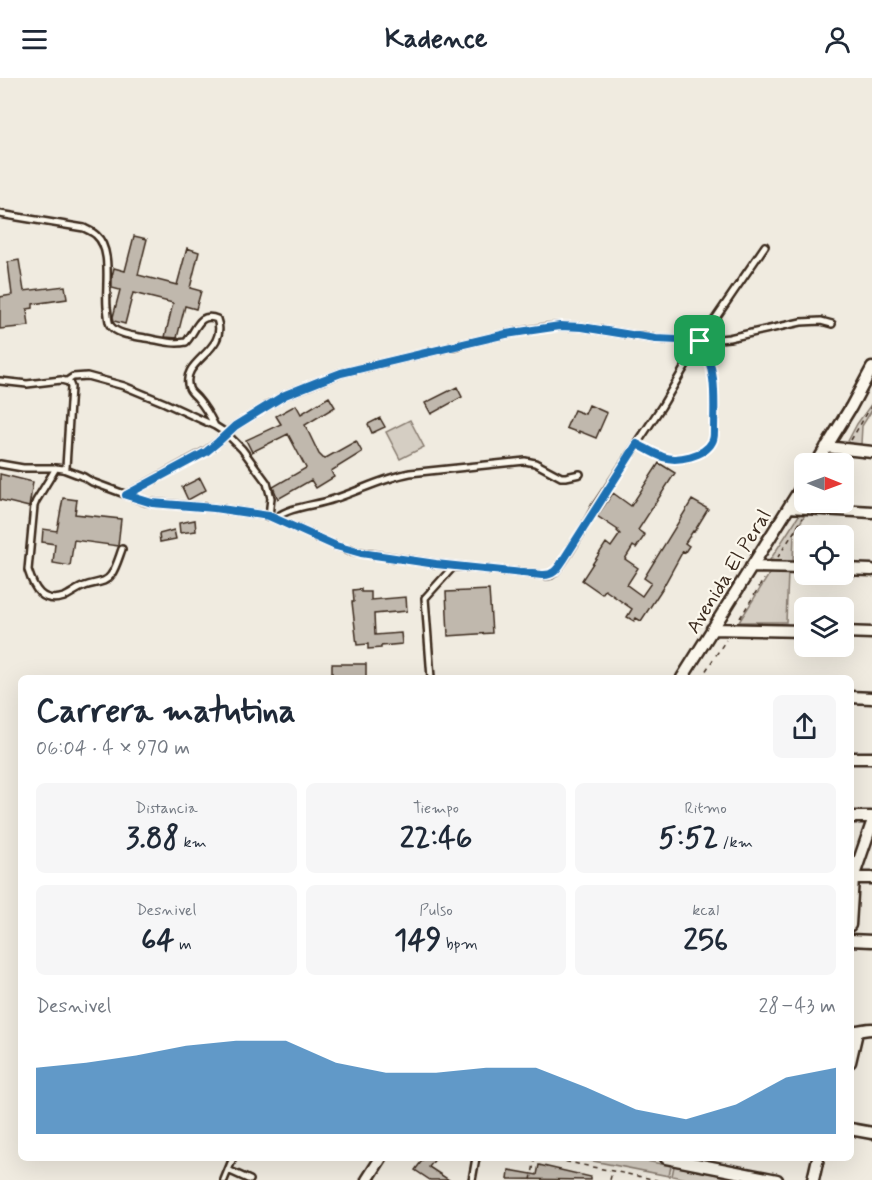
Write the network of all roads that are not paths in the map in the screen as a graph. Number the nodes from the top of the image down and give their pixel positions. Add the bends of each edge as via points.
1 (0, 214) edge
2 (765, 246) dead end
3 (832, 324) dead end
4 (700, 341) junction
5 (872, 368) edge
6 (0, 381) edge
7 (67, 381) junction
8 (860, 391) junction
9 (872, 393) edge
10 (215, 426) junction
11 (226, 433) junction
12 (826, 447) junction
13 (872, 452) edge
14 (822, 453) edge
15 (0, 464) edge
16 (56, 468) junction
17 (63, 469) junction
18 (580, 474) dead end
19 (126, 495) junction
20 (794, 499) edge
21 (789, 507) junction
22 (872, 512) edge
23 (272, 517) junction
24 (122, 549) dead end
25 (454, 566) junction
26 (751, 567) junction
27 (794, 568) edge
28 (854, 569) edge
29 (872, 570) edge
30 (712, 629) junction
31 (794, 631) edge
32 (854, 632) edge
33 (872, 633) edge
34 (431, 675) edge
35 (684, 675) edge
36 (854, 697) edge
37 (872, 698) edge
38 (854, 758) edge
39 (872, 758) edge
40 (854, 817) edge
41 (872, 817) edge
42 (872, 823) edge
43 (854, 872) edge
44 (854, 878) edge
45 (872, 878) edge
46 (854, 940) edge
47 (872, 941) edge
48 (872, 1029) edge
49 (854, 1031) edge
50 (854, 1130) edge
51 (872, 1133) edge
52 (232, 1161) edge
53 (379, 1161) edge
54 (475, 1161) edge
55 (681, 1161) edge
56 (817, 1161) edge
57 (228, 1170) junction
58 (224, 1180) edge
59 (250, 1180) edge
60 (368, 1180) edge
61 (472, 1180) edge
62 (777, 1180) edge
63 (813, 1180) edge

1 - 10 lane via 95,233 105,249 108,315 110,325 117,331 176,344 186,342 206,317 218,319 220,336 192,367 188,381
2 - 4 lane
3 - 4 lane via 801,322
4 - 11 lane via 560,326 506,334 341,373 285,395
4 - 25 lane via 556,570 542,575
5 - 8 street
6 - 7 lane
7 - 10 lane via 92,376
7 - 17 lane via 67,464
8 - 9 street
8 - 12 street
10 - 11 lane
11 - 19 lane via 206,452
11 - 23 lane via 267,483
12 - 13 street
12 - 14 street
15 - 16 lane
16 - 17 lane
16 - 24 lane via 34,506 28,570 39,594 50,599 62,597 106,580
17 - 19 lane
18 - 23 lane via 561,477 525,461 410,473
19 - 23 lane via 152,503
20 - 21 street, Avenida El Peral
21 - 22 street
21 - 26 street, Avenida El Peral
23 - 25 lane via 352,551
25 - 34 lane via 425,598
26 - 27 street
26 - 30 street, Avenida El Peral
28 - 29 street
30 - 31 street
30 - 35 street, Avenida El Peral
32 - 33 street
36 - 37 street
38 - 39 street
40 - 41 street
42 - 43 street
44 - 45 street
46 - 47 street
48 - 49 street
50 - 51 street
52 - 57 lane
53 - 60 street
54 - 61 lane
55 - 62 street
56 - 63 street
57 - 58 lane
57 - 59 lane

